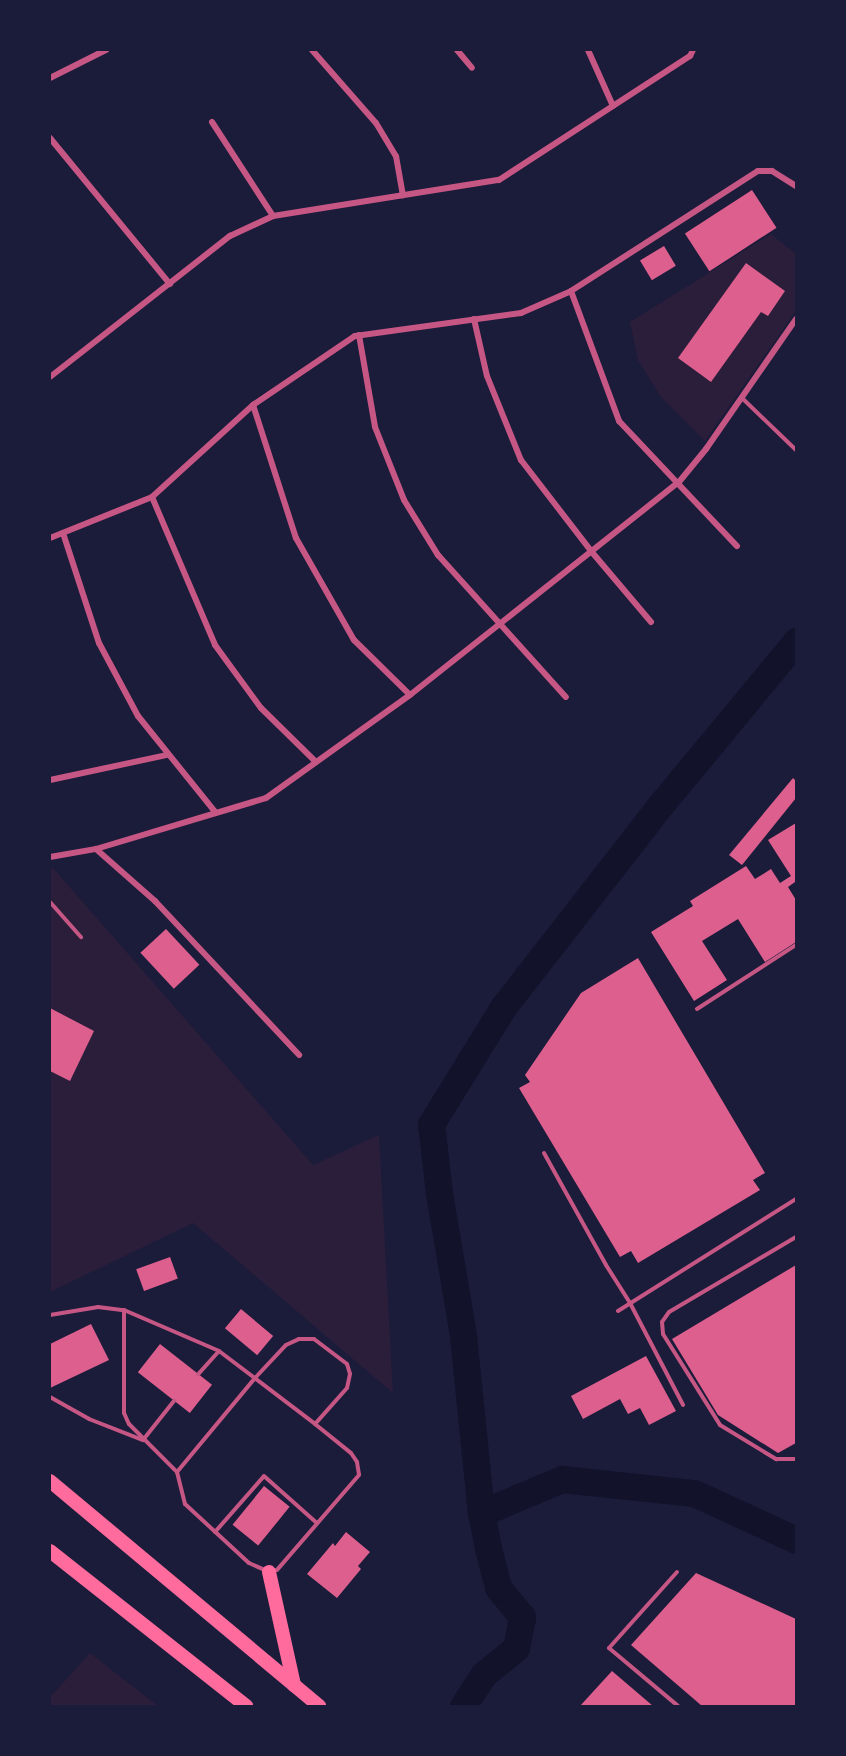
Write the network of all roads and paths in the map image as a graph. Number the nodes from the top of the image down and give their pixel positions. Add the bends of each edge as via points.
1 (106, 50) edge
2 (312, 50) edge
3 (457, 50) edge
4 (588, 50) edge
5 (693, 50) edge
6 (472, 68) dead end
7 (50, 78) edge
8 (613, 106) junction
9 (212, 122) dead end
10 (50, 138) edge
11 (796, 186) edge
12 (403, 195) junction
13 (273, 216) junction
14 (170, 284) junction
15 (571, 291) junction
16 (474, 319) junction
17 (796, 320) edge
18 (358, 335) junction
19 (50, 377) edge
20 (742, 398) junction
21 (253, 405) junction
22 (796, 450) edge
23 (679, 482) junction
24 (153, 497) junction
25 (63, 533) junction
26 (50, 538) edge
27 (737, 546) dead end
28 (591, 551) junction
29 (651, 622) dead end
30 (499, 624) junction
31 (410, 695) junction
32 (566, 697) dead end
33 (167, 755) junction
34 (316, 762) junction
35 (50, 780) edge
36 (216, 813) junction
37 (96, 849) junction
38 (50, 857) edge
39 (50, 902) edge
40 (81, 937) dead end
41 (796, 945) edge
42 (697, 1009) dead end
43 (299, 1055) dead end
44 (544, 1153) dead end
45 (796, 1200) edge
46 (796, 1237) edge
47 (630, 1303) junction
48 (124, 1310) junction
49 (618, 1311) dead end
50 (50, 1315) edge
51 (219, 1351) junction
52 (198, 1374) dead end
53 (255, 1378) junction
54 (50, 1397) edge
55 (174, 1401) dead end
56 (683, 1405) dead end
57 (315, 1424) junction
58 (143, 1440) junction
59 (796, 1459) edge
60 (177, 1472) junction
61 (50, 1481) edge
62 (317, 1523) junction
63 (215, 1532) junction
64 (50, 1551) edge
65 (269, 1572) junction
66 (677, 1572) dead end
67 (294, 1685) junction
68 (246, 1707) edge
69 (319, 1707) edge
70 (678, 1707) edge

1 - 7 street
2 - 12 street via 376,123 396,156
3 - 6 street
4 - 8 street
5 - 8 street via 690,56
8 - 12 street via 499,180
9 - 13 street
10 - 14 street
11 - 15 street via 772,171 758,171
12 - 13 street
13 - 14 street via 230,236
14 - 19 street
15 - 16 street via 521,313
15 - 23 street via 619,421
16 - 18 street
16 - 28 street via 487,376 521,460
17 - 20 street
18 - 21 street
18 - 30 street via 375,427 404,500 438,555
20 - 22 lane
20 - 23 street
21 - 24 street
21 - 31 street via 296,538 354,640
23 - 27 street
23 - 28 street
24 - 25 street
24 - 34 street via 215,645 261,708
25 - 26 street
25 - 33 street via 99,643 138,716
28 - 29 street
28 - 30 street
30 - 31 street
30 - 32 street
31 - 34 street
33 - 35 street
33 - 36 street
34 - 36 street via 266,798
36 - 37 street
37 - 38 street
37 - 43 street via 155,901
39 - 40 lane
41 - 42 lane
44 - 47 lane
45 - 47 lane
46 - 59 lane via 669,1312 662,1322 663,1334 720,1425 776,1459
47 - 49 lane
47 - 56 lane
48 - 50 lane via 98,1307
48 - 51 lane
48 - 58 lane via 124,1413
51 - 52 lane
51 - 53 lane
53 - 57 lane
53 - 57 lane via 286,1345 299,1339 314,1339 347,1364 347,1388
53 - 60 lane
54 - 58 lane via 89,1419
55 - 58 lane
57 - 62 lane via 351,1453 359,1475
58 - 60 lane
60 - 63 lane via 185,1504
61 - 67 highway
62 - 63 lane via 264,1476
62 - 65 lane via 277,1570
63 - 65 lane via 249,1563
64 - 68 highway
65 - 67 highway
66 - 70 lane via 609,1648
67 - 69 highway

